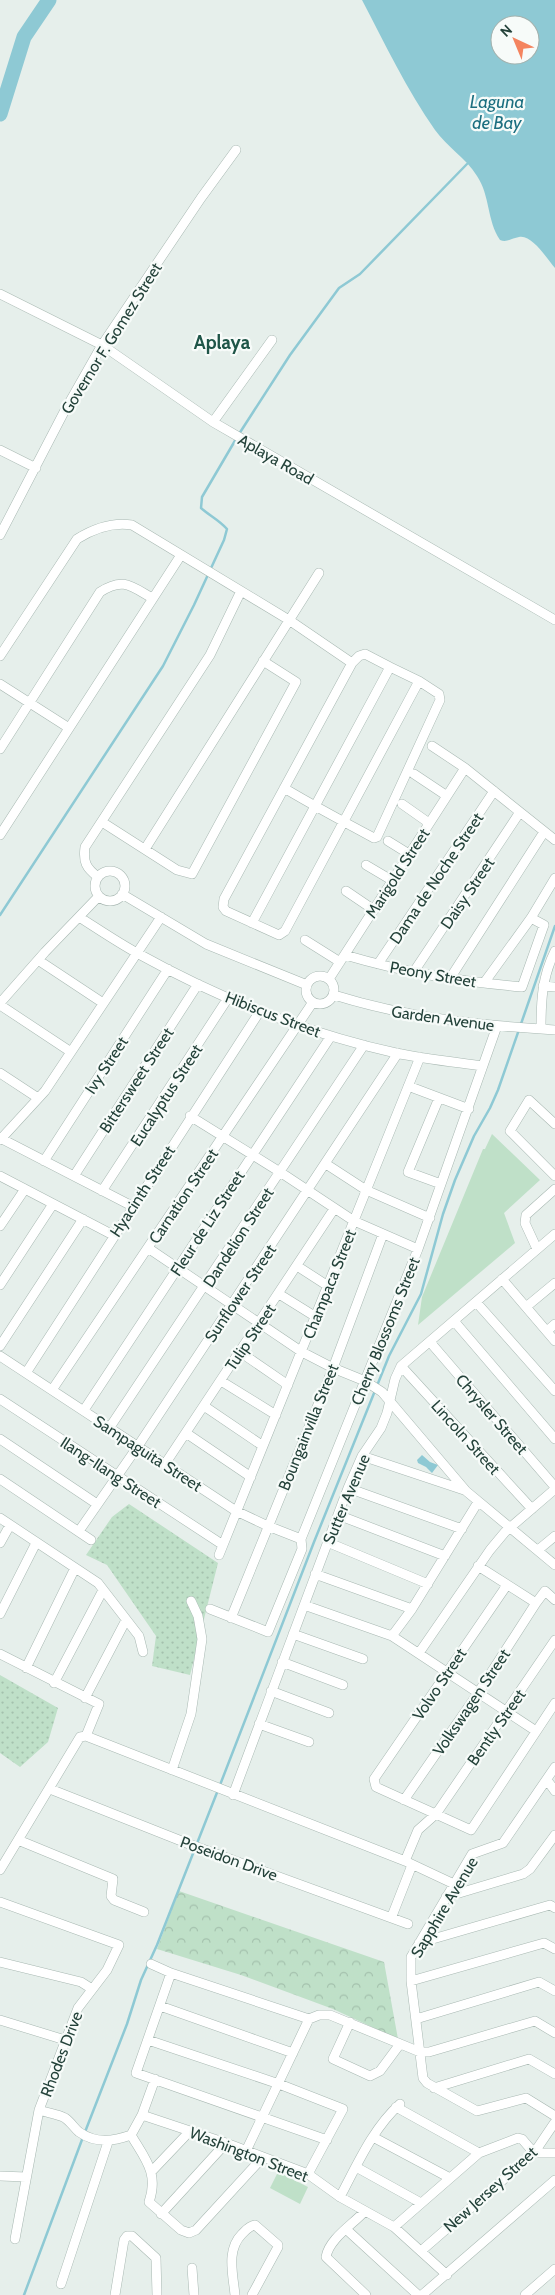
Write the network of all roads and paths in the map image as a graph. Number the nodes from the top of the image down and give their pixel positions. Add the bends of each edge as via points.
1 (236, 150) dead end
2 (0, 294) edge
3 (272, 340) dead end
4 (102, 345) junction
5 (213, 422) junction
6 (0, 450) edge
7 (36, 468) junction
8 (0, 535) edge
9 (181, 555) junction
10 (319, 573) dead end
11 (240, 591) junction
12 (152, 598) junction
13 (289, 620) junction
14 (555, 620) edge
15 (0, 656) edge
16 (263, 661) junction
17 (352, 662) junction
18 (390, 667) junction
19 (419, 682) junction
20 (0, 684) edge
21 (28, 702) junction
22 (69, 728) junction
23 (432, 746) dead end
24 (0, 749) edge
25 (465, 768) junction
26 (414, 774) dead end
27 (284, 788) junction
28 (494, 791) junction
29 (447, 796) junction
30 (402, 804) dead end
31 (314, 806) junction
32 (520, 812) junction
33 (343, 821) junction
34 (102, 822) junction
35 (429, 824) junction
36 (544, 832) junction
37 (0, 835) edge
38 (555, 840) edge
39 (388, 842) dead end
40 (145, 849) junction
41 (409, 854) junction
42 (366, 865) dead end
43 (98, 877) junction
44 (555, 878) edge
45 (392, 880) junction
46 (346, 892) dead end
47 (122, 894) junction
48 (99, 896) junction
49 (374, 910) junction
50 (79, 917) junction
51 (161, 917) junction
52 (531, 918) junction
53 (252, 923) junction
54 (305, 940) dead end
55 (555, 951) edge
56 (135, 952) junction
57 (342, 958) junction
58 (38, 960) junction
59 (378, 964) junction
60 (168, 969) junction
61 (413, 973) junction
62 (329, 979) junction
63 (449, 980) junction
64 (484, 983) junction
65 (198, 984) junction
66 (307, 985) junction
67 (543, 986) junction
68 (555, 987) edge
69 (334, 995) junction
70 (228, 998) junction
71 (313, 1002) junction
72 (103, 1003) junction
73 (0, 1004) edge
74 (260, 1011) junction
75 (296, 1025) junction
76 (497, 1026) junction
77 (541, 1029) junction
78 (555, 1030) edge
79 (331, 1036) junction
80 (364, 1045) junction
81 (71, 1052) junction
82 (398, 1053) junction
83 (420, 1057) junction
84 (483, 1066) junction
85 (0, 1073) edge
86 (408, 1086) junction
87 (38, 1098) junction
88 (439, 1098) junction
89 (469, 1109) junction
90 (190, 1116) junction
91 (555, 1124) edge
92 (222, 1136) junction
93 (0, 1139) edge
94 (252, 1154) junction
95 (44, 1161) junction
96 (326, 1164) junction
97 (280, 1172) junction
98 (0, 1176) edge
99 (74, 1176) junction
100 (555, 1176) edge
101 (441, 1184) junction
102 (25, 1189) junction
103 (555, 1189) edge
104 (308, 1190) junction
105 (366, 1190) junction
106 (102, 1191) junction
107 (53, 1204) junction
108 (132, 1206) junction
109 (334, 1209) junction
110 (430, 1218) junction
111 (83, 1219) junction
112 (354, 1221) junction
113 (0, 1226) edge
114 (383, 1234) junction
115 (555, 1234) edge
116 (113, 1235) junction
117 (148, 1248) junction
118 (418, 1249) junction
119 (537, 1249) junction
120 (296, 1266) junction
121 (178, 1268) junction
122 (502, 1279) junction
123 (555, 1283) edge
124 (0, 1285) edge
125 (205, 1286) junction
126 (328, 1286) junction
127 (279, 1294) junction
128 (476, 1302) junction
129 (232, 1304) junction
130 (526, 1307) junction
131 (316, 1317) junction
132 (454, 1321) junction
133 (260, 1323) junction
134 (555, 1324) edge
135 (547, 1331) junction
136 (555, 1341) edge
137 (430, 1342) junction
138 (0, 1346) edge
139 (240, 1352) junction
140 (302, 1352) junction
141 (0, 1356) edge
142 (401, 1366) junction
143 (332, 1368) junction
144 (26, 1373) junction
145 (221, 1381) junction
146 (367, 1382) junction
147 (288, 1385) junction
148 (52, 1390) junction
149 (555, 1392) edge
150 (0, 1399) edge
151 (390, 1400) junction
152 (204, 1406) junction
153 (84, 1410) junction
154 (276, 1416) junction
155 (110, 1427) junction
156 (186, 1434) junction
157 (0, 1439) edge
158 (555, 1439) edge
159 (138, 1446) junction
160 (263, 1446) junction
161 (362, 1456) junction
162 (165, 1464) junction
163 (117, 1476) junction
164 (251, 1477) junction
165 (0, 1479) edge
166 (348, 1488) junction
167 (555, 1488) edge
168 (466, 1490) junction
169 (478, 1502) junction
170 (97, 1504) junction
171 (532, 1509) junction
172 (236, 1511) junction
173 (338, 1515) junction
174 (0, 1518) edge
175 (10, 1525) junction
176 (268, 1526) junction
177 (510, 1527) junction
178 (462, 1529) junction
179 (79, 1531) junction
180 (555, 1536) edge
181 (301, 1539) junction
182 (91, 1540) dead end
183 (327, 1542) junction
184 (0, 1543) edge
185 (36, 1543) junction
186 (223, 1545) junction
187 (538, 1550) junction
188 (219, 1555) dead end
189 (445, 1556) junction
190 (555, 1564) edge
191 (478, 1566) junction
192 (75, 1568) junction
193 (315, 1574) junction
194 (428, 1584) junction
195 (507, 1585) junction
196 (103, 1590) junction
197 (555, 1600) edge
198 (191, 1601) dead end
199 (536, 1603) junction
200 (304, 1604) junction
201 (210, 1609) dead end
202 (412, 1609) junction
203 (0, 1614) edge
204 (231, 1618) junction
205 (126, 1620) junction
206 (293, 1634) junction
207 (392, 1636) junction
208 (555, 1640) edge
209 (143, 1652) dead end
210 (0, 1654) edge
211 (419, 1654) junction
212 (363, 1659) dead end
213 (282, 1662) junction
214 (26, 1668) junction
215 (447, 1672) junction
216 (54, 1683) junction
217 (343, 1685) dead end
218 (271, 1691) junction
219 (478, 1693) junction
220 (85, 1698) junction
221 (555, 1703) edge
222 (506, 1712) junction
223 (329, 1713) dead end
224 (259, 1724) junction
225 (536, 1731) junction
226 (86, 1736) junction
227 (309, 1742) dead end
228 (555, 1767) edge
229 (172, 1770) junction
230 (546, 1780) junction
231 (50, 1789) junction
232 (555, 1791) edge
233 (230, 1794) junction
234 (404, 1800) junction
235 (436, 1814) junction
236 (555, 1835) edge
237 (18, 1840) junction
238 (408, 1863) junction
239 (0, 1870) edge
240 (454, 1884) junction
241 (446, 1897) junction
242 (0, 1902) edge
243 (555, 1908) edge
244 (144, 1912) dead end
245 (392, 1916) junction
246 (408, 1924) dead end
247 (420, 1943) junction
248 (555, 1949) edge
249 (0, 1962) edge
250 (151, 1964) dead end
251 (171, 1974) junction
252 (411, 1982) junction
253 (92, 1989) junction
254 (555, 1992) edge
255 (160, 2006) junction
256 (416, 2019) junction
257 (0, 2020) edge
258 (309, 2020) junction
259 (350, 2022) junction
260 (555, 2032) edge
261 (65, 2040) junction
262 (148, 2040) junction
263 (400, 2044) junction
264 (420, 2052) junction
265 (293, 2053) junction
266 (555, 2074) edge
267 (155, 2079) junction
268 (279, 2084) junction
269 (434, 2088) junction
270 (39, 2110) junction
271 (142, 2114) junction
272 (555, 2116) edge
273 (263, 2117) junction
274 (555, 2122) edge
275 (190, 2131) junction
276 (131, 2135) junction
277 (373, 2137) junction
278 (327, 2140) junction
279 (108, 2142) junction
280 (226, 2143) junction
281 (246, 2151) junction
282 (479, 2152) junction
283 (534, 2153) junction
284 (555, 2153) edge
285 (263, 2157) junction
286 (356, 2167) junction
287 (152, 2170) junction
288 (308, 2174) junction
289 (0, 2176) edge
290 (26, 2177) junction
291 (450, 2178) junction
292 (555, 2180) edge
293 (340, 2197) junction
294 (421, 2203) junction
295 (364, 2212) junction
296 (161, 2214) junction
297 (394, 2227) junction
298 (347, 2230) junction
299 (15, 2239) dead end
300 (420, 2252) junction
301 (192, 2268) dead end
302 (555, 2269) edge
303 (447, 2275) junction
304 (61, 2284) dead end
305 (115, 2295) edge
306 (157, 2295) edge
307 (194, 2295) edge
308 (234, 2295) edge
309 (252, 2295) edge
310 (366, 2295) edge
311 (418, 2295) edge
312 (422, 2295) edge
313 (526, 2295) edge

1 - 4 street, Governor F. Gomez Street
2 - 4 street, Aplaya Road
3 - 5 street
4 - 5 street, Aplaya Road
4 - 7 street, Governor F. Gomez Street
5 - 14 street, Aplaya Road
6 - 7 street
7 - 8 street, Governor F. Gomez Street
9 - 11 street
9 - 12 street
9 - 15 street via 132,525 121,523 90,531 76,539
10 - 13 street
11 - 13 street
11 - 34 street via 210,655
12 - 21 street via 126,583 113,584 100,592
12 - 22 street
13 - 16 street
13 - 17 street
16 - 40 street
16 - 40 street via 296,682 192,874 177,870
17 - 18 street via 365,654
17 - 27 street
18 - 19 street
18 - 31 street
19 - 33 street
19 - 33 street via 439,694 440,700 377,837
20 - 21 street
21 - 22 street
21 - 24 street
22 - 37 street
23 - 25 street
25 - 28 street
25 - 29 street, Marigold Street
26 - 29 street
27 - 31 street
27 - 53 street via 224,899 226,912
28 - 32 street
28 - 59 street, Dama de Noche Street
29 - 35 street, Marigold Street
30 - 35 street
31 - 33 street
31 - 53 street
32 - 36 street
32 - 61 street, Daisy Street
33 - 53 street via 285,931 279,935
34 - 40 street
34 - 43 street via 85,847 84,860 87,868
35 - 41 street, Marigold Street
36 - 38 street
36 - 63 street
39 - 41 street
41 - 45 street, Marigold Street
42 - 45 street
43 - 47 street via 106,872 120,875 124,884
43 - 48 street via 95,887
44 - 52 street
45 - 49 street, Marigold Street
46 - 49 street
47 - 48 street via 111,901
47 - 51 street
48 - 50 street
49 - 57 street, Marigold Street
50 - 56 street, Hibiscus Street
50 - 58 street
51 - 56 street
51 - 66 street via 206,944
52 - 64 street
52 - 64 street, Peony Street via 544,925 522,987
54 - 57 street, Peony Street
55 - 67 street
56 - 60 street, Hibiscus Street
56 - 72 street
57 - 59 street, Peony Street
57 - 62 street, Marigold Street
58 - 72 street
58 - 73 street
59 - 61 street, Peony Street
60 - 65 street, Hibiscus Street
60 - 95 street, Ivy Street
61 - 63 street, Peony Street
62 - 66 street via 315,977
62 - 69 street
63 - 64 street, Peony Street
65 - 70 street, Hibiscus Street
65 - 99 street, Bittersweet Street
66 - 71 street via 307,994
67 - 68 street
67 - 77 street
69 - 71 street via 325,1003
69 - 76 street, Garden Avenue via 410,1015
70 - 74 street, Hibiscus Street
70 - 106 street, Eucalyptus Street
71 - 75 street, Carnation Street
72 - 81 street
73 - 81 street
74 - 75 street, Hibiscus Street
74 - 90 street, Hyacinth Street
75 - 79 street, Hibiscus Street
75 - 92 street, Carnation Street
76 - 77 street, Garden Avenue
76 - 84 street, Cherry Blossoms Street
77 - 78 street, Garden Avenue
79 - 80 street, Hibiscus Street
79 - 94 street, Fleur de Liz Street
80 - 82 street, Hibiscus Street
80 - 97 street, Dandelion Street
81 - 87 street
82 - 83 street, Hibiscus Street
82 - 96 street, Sunflower Street
83 - 84 street, Hibiscus Street
83 - 86 street, Champaca Street
84 - 89 street, Cherry Blossoms Street
85 - 87 street
86 - 88 street
86 - 105 street, Champaca Street
87 - 93 street
88 - 89 street
88 - 101 street via 408,1172
89 - 101 street, Cherry Blossoms Street
90 - 92 street
90 - 108 street, Hyacinth Street
91 - 100 street via 529,1100 510,1131
92 - 94 street
92 - 117 street, Carnation Street
93 - 95 street
94 - 97 street
94 - 121 street, Fleur de Liz Street
95 - 99 street
96 - 104 street, Sunflower Street
96 - 105 street
97 - 104 street
97 - 125 street, Dandelion Street
98 - 102 street
99 - 106 street
101 - 110 street, Cherry Blossoms Street
102 - 107 street
102 - 113 street
103 - 119 street via 526,1215 525,1223
104 - 109 street
104 - 129 street, Sunflower Street
105 - 110 street
105 - 112 street, Champaca Street
106 - 108 street
107 - 111 street
107 - 124 street
108 - 116 street, Hyacinth Street
109 - 112 street
109 - 120 street, Tulip Street
110 - 118 street, Cherry Blossoms Street
111 - 116 street
111 - 138 street
112 - 114 street
112 - 126 street, Champaca Street
114 - 118 street
114 - 143 street, Boungainvilla Street
115 - 119 street
116 - 144 street, Hyacinth Street
117 - 121 street
117 - 148 street, Carnation Street
118 - 146 street, Cherry Blossoms Street
119 - 122 street
120 - 126 street
120 - 127 street, Tulip Street
121 - 125 street
121 - 153 street, Fleur de Liz Street
122 - 128 street
122 - 130 street
123 - 130 street
125 - 129 street
125 - 155 street, Dandelion Street
126 - 131 street, Champaca Street
127 - 131 street
127 - 133 street, Tulip Street
128 - 132 street
128 - 149 street
129 - 133 street
129 - 159 street, Sunflower Street
130 - 135 street
131 - 140 street, Champaca Street
132 - 137 street
132 - 158 street
133 - 139 street, Tulip Street
133 - 140 street
134 - 135 street
135 - 136 street
137 - 142 street
137 - 167 street, Chrysler Street
139 - 145 street, Tulip Street
139 - 147 street
140 - 143 street
140 - 147 street, Champaca Street
141 - 144 street, Sampaguita Street
142 - 151 street, Sutter Avenue
142 - 171 street, Lincoln Street
143 - 146 street
143 - 176 street, Boungainvilla Street
144 - 148 street, Sampaguita Street
145 - 152 street, Tulip Street
145 - 154 street
146 - 151 street
146 - 181 street, Cherry Blossoms Street
147 - 154 street, Champaca Street
148 - 153 street, Sampaguita Street
150 - 163 street, Ilang-Ilang Street
151 - 161 street, Sutter Avenue via 381,1428
151 - 168 street
152 - 156 street, Tulip Street
152 - 160 street
153 - 155 street, Sampaguita Street
154 - 160 street, Champaca Street
155 - 159 street, Sampaguita Street
156 - 162 street, Tulip Street
156 - 164 street
157 - 170 street
159 - 162 street, Sampaguita Street
159 - 163 street, Sunflower Street
160 - 164 street, Champaca Street
161 - 166 street, Sutter Avenue
161 - 168 street
162 - 172 street, Sampaguita Street
163 - 170 street, Sunflower Street
163 - 186 street, Ilang-Ilang Street
164 - 172 street, Champaca Street
165 - 179 street
166 - 173 street, Sutter Avenue
166 - 178 street
167 - 171 street
168 - 169 street
169 - 177 street
169 - 178 street
170 - 179 street, Sunflower Street
171 - 177 street
172 - 176 street, Sampaguita Street
172 - 186 street
173 - 183 street, Sutter Avenue
173 - 189 street
174 - 175 street
175 - 184 street
175 - 185 street
176 - 181 street, Sampaguita Street
176 - 204 street, Boungainvilla Street
177 - 187 street
177 - 191 street
178 - 189 street
179 - 182 street
180 - 187 street
181 - 204 street, Cherry Blossoms Street via 302,1549 268,1632
183 - 193 street, Sutter Avenue
183 - 194 street
185 - 192 street
185 - 203 street
186 - 188 street
187 - 190 street
189 - 194 street
191 - 195 street
191 - 211 street
192 - 196 street
192 - 214 street
193 - 200 street, Sutter Avenue
193 - 202 street
194 - 202 street
195 - 199 street
195 - 215 street, Volvo Street
196 - 205 street
196 - 216 street
197 - 199 street via 544,1591
198 - 229 street via 198,1616 202,1639 191,1714
199 - 219 street, Volkswagen Street
200 - 206 street, Sutter Avenue
200 - 207 street
201 - 204 street
202 - 207 street
205 - 209 street via 139,1636
205 - 220 street
206 - 212 street
206 - 213 street, Sutter Avenue
207 - 211 street
208 - 222 street, Bently Street
210 - 214 street
211 - 215 street
213 - 217 street
213 - 218 street, Sutter Avenue
214 - 216 street
215 - 219 street
215 - 234 street, Volvo Street via 374,1779 376,1787
216 - 220 street
218 - 223 street
218 - 224 street, Sutter Avenue
219 - 222 street
219 - 234 street, Volkswagen Street
220 - 226 street via 99,1704
221 - 225 street
222 - 225 street
222 - 235 street, Bently Street
224 - 227 street
224 - 233 street, Sutter Avenue
225 - 235 street via 471,1830
226 - 229 street
226 - 231 street via 80,1737
228 - 230 street, Sapphire Avenue
229 - 233 street
230 - 232 street
230 - 240 street, Sapphire Avenue via 503,1843 472,1854
231 - 237 street
231 - 245 street, Poseidon Drive via 206,1850
233 - 238 street
234 - 235 street
235 - 238 street, Bently Street via 418,1830
236 - 241 street via 523,1874
237 - 239 street
237 - 244 street via 113,1879 111,1896 114,1900
238 - 240 street
238 - 245 street, Bently Street
240 - 241 street, Sapphire Avenue
241 - 247 street, Sapphire Avenue
242 - 253 street, Rhodes Drive via 119,1945 107,1970
243 - 247 street via 550,1905
245 - 246 street, Poseidon Drive
247 - 252 street, Sapphire Avenue via 412,1957
248 - 252 street via 544,1943
249 - 253 street via 81,1982
250 - 251 street
251 - 255 street
251 - 258 street
252 - 256 street, Sapphire Avenue
253 - 261 street, Rhodes Drive via 78,2008
254 - 256 street via 539,1982
255 - 262 street
255 - 265 street
256 - 264 street, Sapphire Avenue
257 - 261 street
258 - 259 street via 319,2015 330,2015
258 - 265 street
259 - 263 street
259 - 263 street via 333,2060 370,2076 380,2071
260 - 264 street via 535,2021
261 - 270 street, Rhodes Drive
262 - 267 street via 136,2073
262 - 268 street
263 - 264 street
264 - 269 street, Sapphire Avenue via 423,2078
265 - 268 street
266 - 269 street via 529,2059
267 - 271 street
267 - 273 street
268 - 273 street
268 - 278 street via 343,2109
269 - 272 street via 478,2111 526,2098
270 - 279 street via 65,2118 80,2132
270 - 290 street, Rhodes Drive
271 - 275 street, Washington Street
271 - 276 street
273 - 278 street
273 - 281 street
274 - 283 street, New Jersey Street
275 - 280 street, Washington Street
275 - 287 street
276 - 279 street
276 - 287 street
277 - 282 street via 398,2105
277 - 286 street
277 - 291 street
278 - 288 street
279 - 304 street
280 - 281 street, Washington Street
280 - 296 street
281 - 285 street, Washington Street
282 - 283 street via 518,2138
282 - 291 street
283 - 284 street
283 - 300 street, New Jersey Street
285 - 288 street, Washington Street
285 - 296 street via 196,2230 189,2233 181,2230
286 - 293 street
286 - 294 street
287 - 296 street via 154,2188 149,2202
288 - 293 street, Washington Street
289 - 290 street
290 - 299 street, Rhodes Drive
291 - 294 street
292 - 303 street
293 - 295 street, Washington Street
294 - 297 street
295 - 297 street, Washington Street
295 - 298 street
297 - 300 street, Washington Street
298 - 310 street via 327,2251 326,2257
298 - 311 street
300 - 303 street, Washington Street
301 - 307 street
302 - 313 street
303 - 312 street
305 - 306 street via 124,2240 132,2236 156,2258
308 - 309 street via 234,2242 254,2225 278,2248

